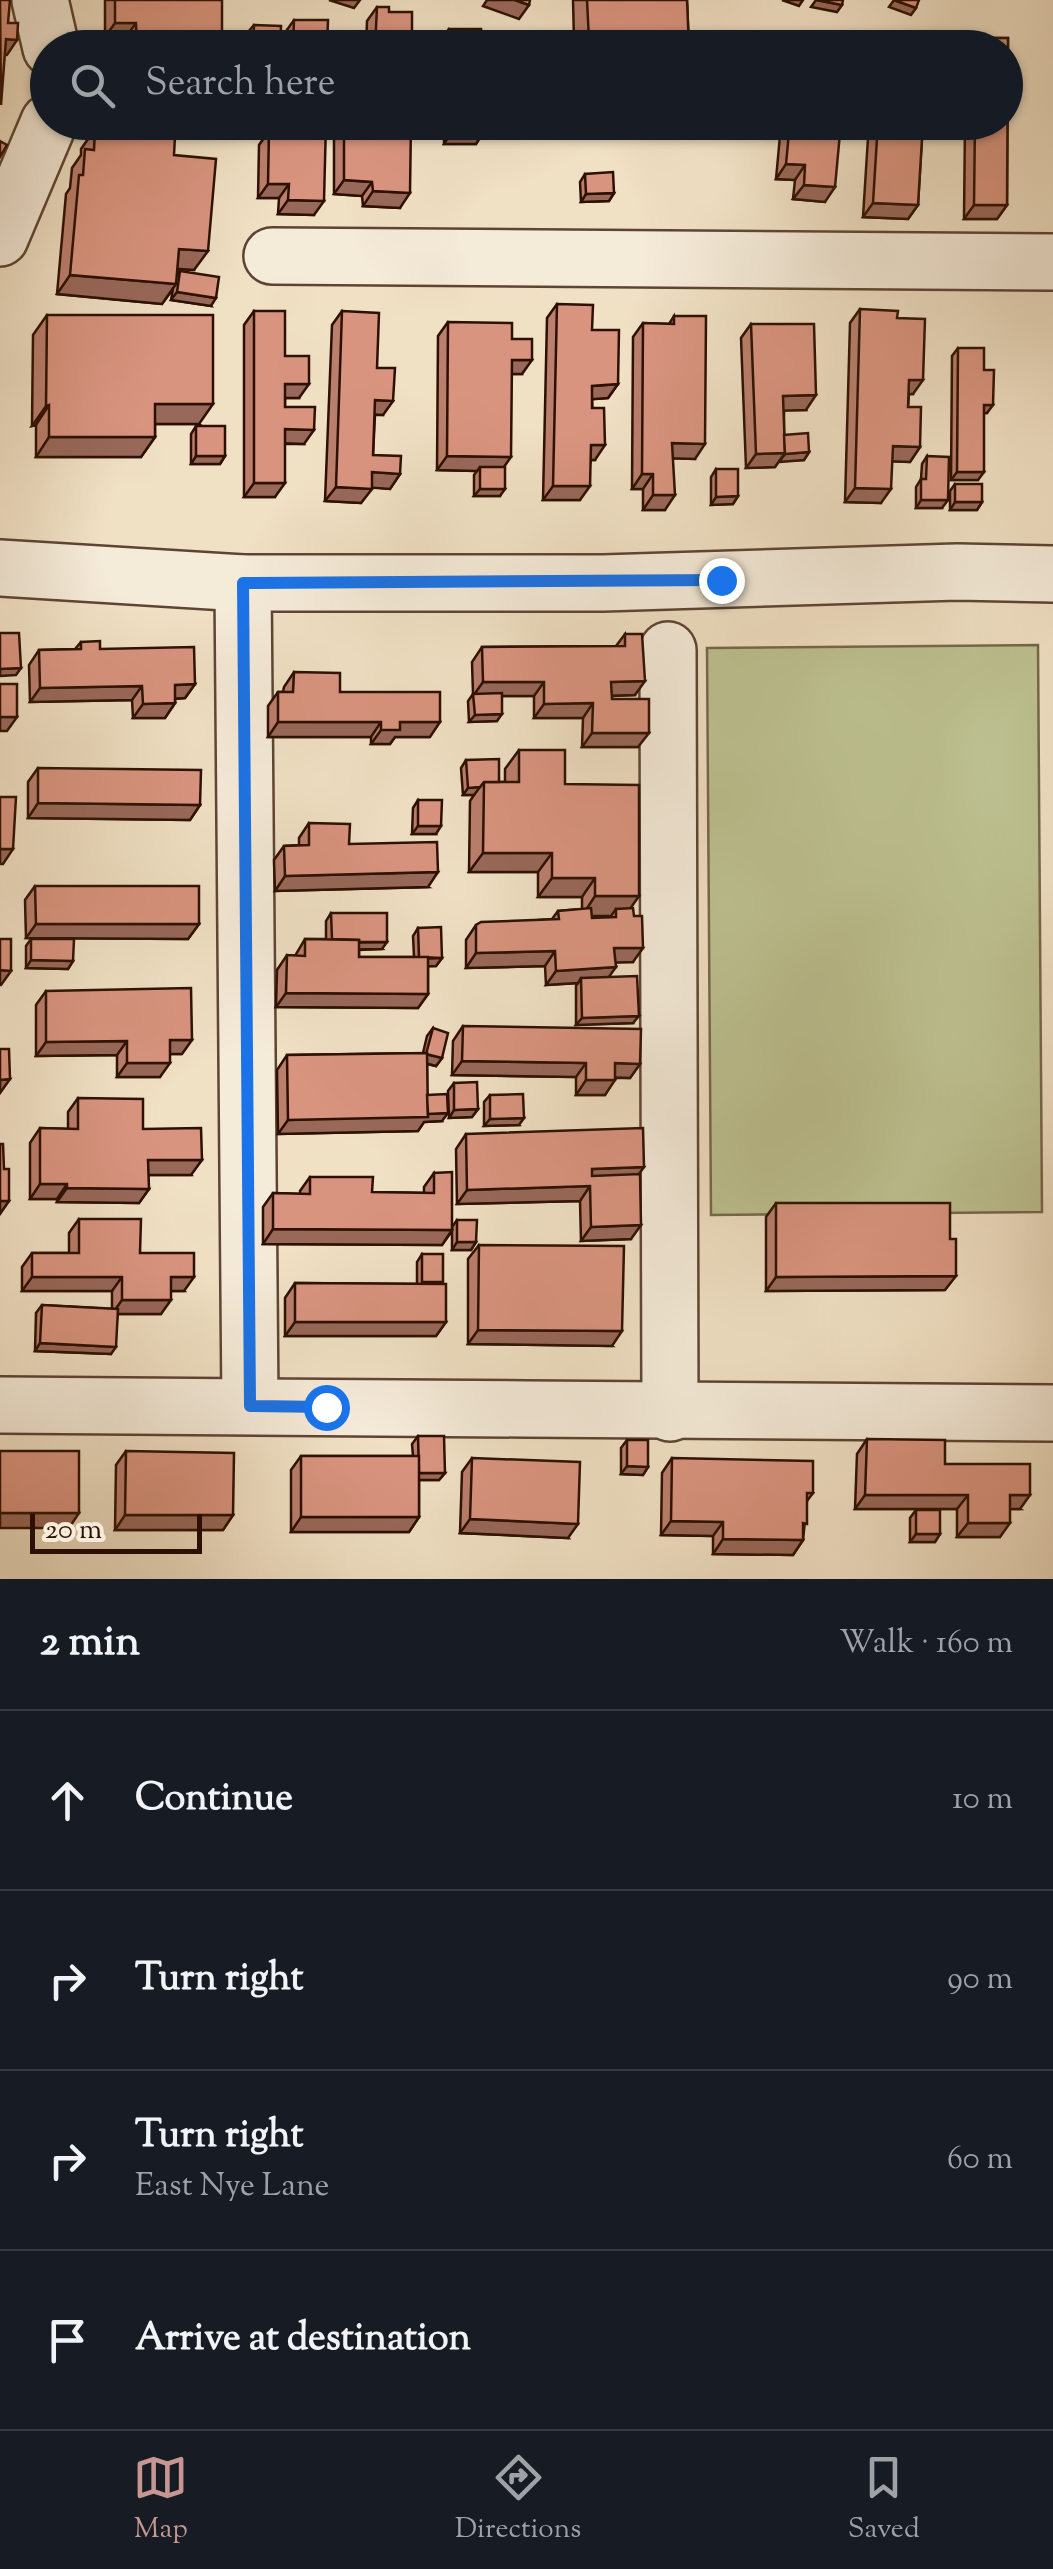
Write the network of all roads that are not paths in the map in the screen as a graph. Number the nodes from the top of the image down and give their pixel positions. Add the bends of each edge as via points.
1 (40, 0) edge
2 (47, 30) edge
3 (41, 140) edge
4 (0, 238) edge
5 (272, 256) dead end
6 (1053, 262) edge
7 (0, 568) edge
8 (1053, 574) edge
9 (243, 583) junction
10 (668, 650) dead end
11 (0, 1406) edge
12 (250, 1406) junction
13 (670, 1413) junction
14 (1053, 1413) edge

1 - 2 street
3 - 4 street
5 - 6 street
7 - 9 street
8 - 9 street
9 - 12 street
10 - 13 street
11 - 12 street
12 - 13 street
13 - 14 street

